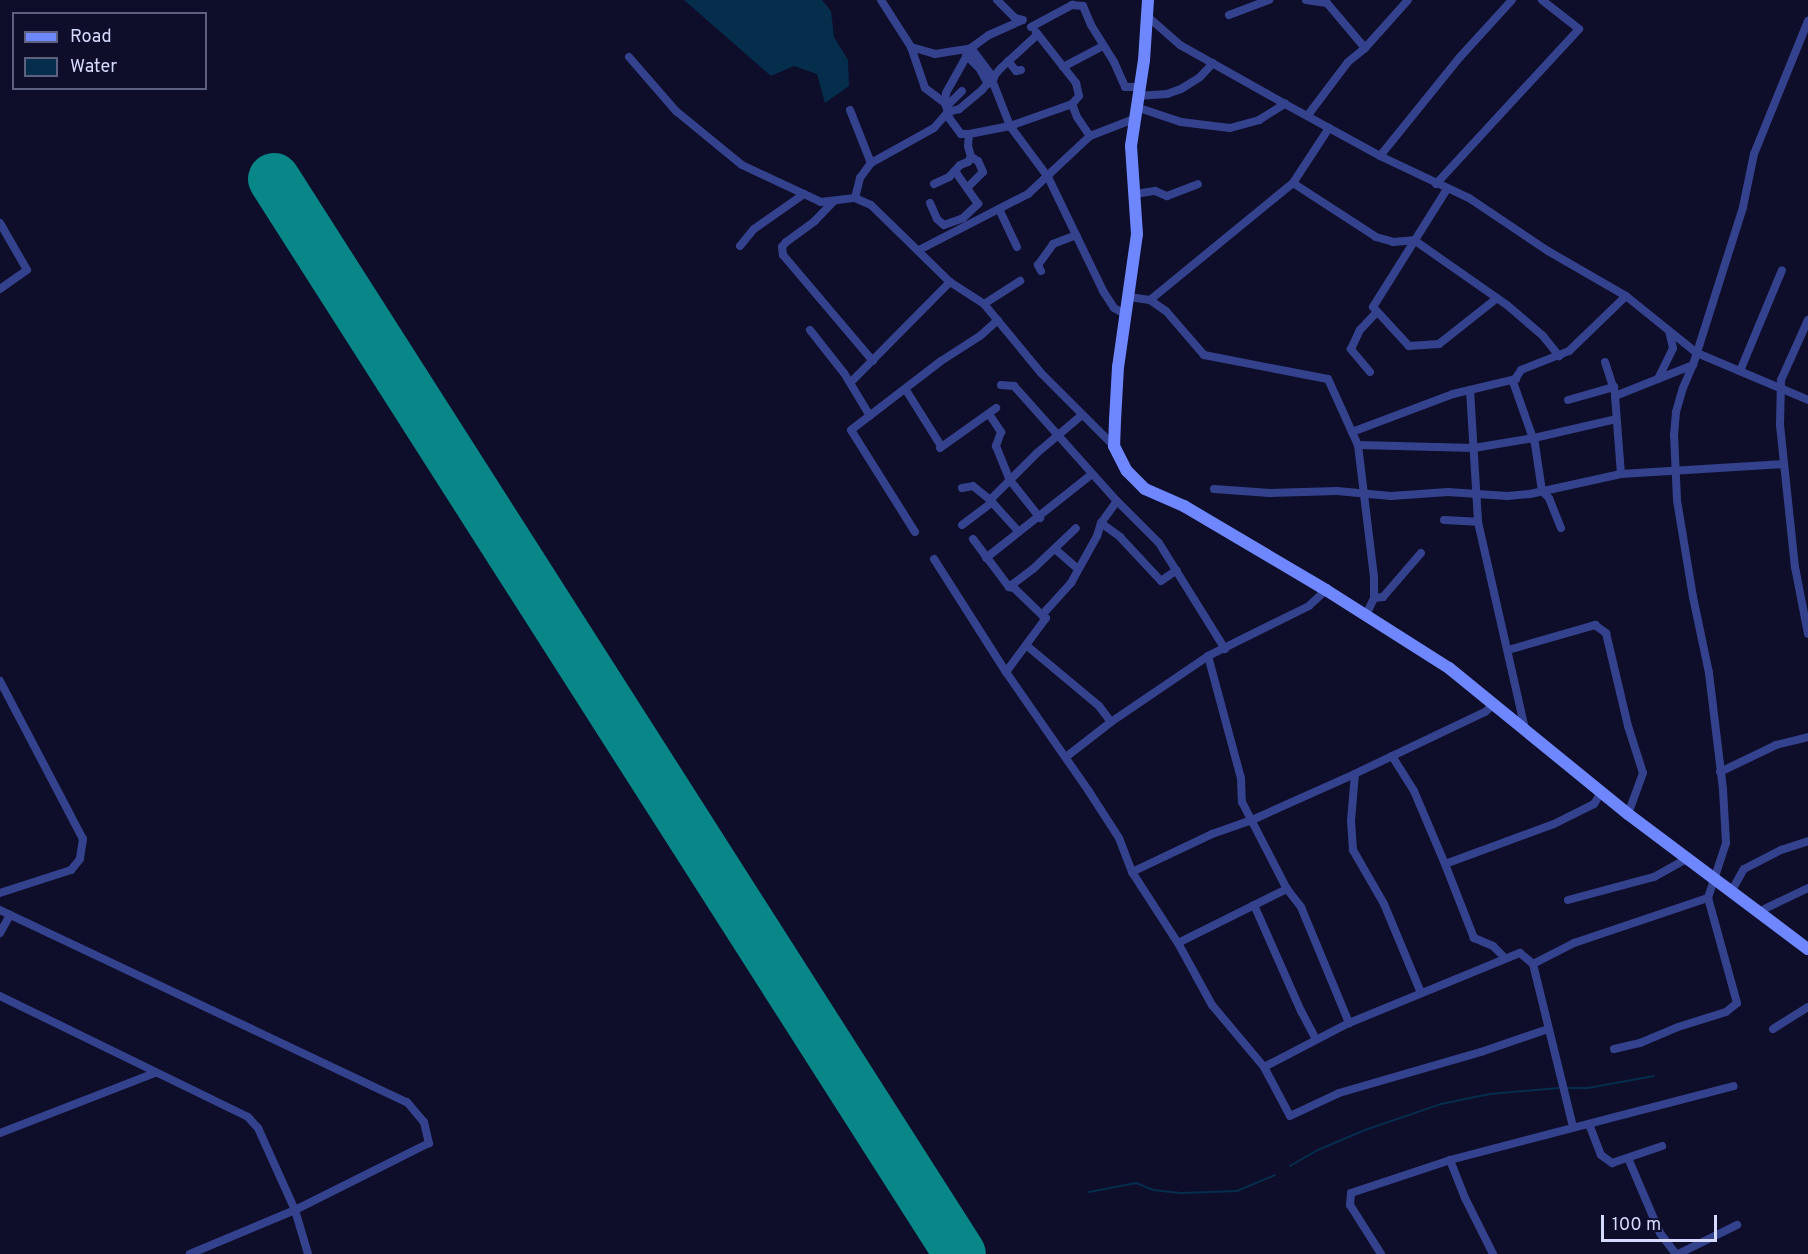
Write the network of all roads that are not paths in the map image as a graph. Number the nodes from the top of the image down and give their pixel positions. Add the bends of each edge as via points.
1 (881, 0) edge
2 (997, 0) edge
3 (1148, 0) edge
4 (1269, 0) edge
5 (1306, 0) edge
6 (1408, 0) edge
7 (1512, 0) edge
8 (1542, 0) edge
9 (1065, 3) edge
10 (1229, 15) dead end
11 (1147, 16) junction
12 (1022, 20) junction
13 (1808, 21) edge
14 (1031, 27) junction
15 (1037, 35) junction
16 (1103, 46) junction
17 (911, 47) junction
18 (1365, 48) junction
19 (968, 51) junction
20 (629, 57) dead end
21 (1008, 61) junction
22 (1213, 63) junction
23 (1063, 67) junction
24 (1021, 70) dead end
25 (991, 80) junction
26 (962, 91) dead end
27 (1137, 102) junction
28 (1072, 104) junction
29 (1285, 104) junction
30 (946, 107) junction
31 (850, 110) dead end
32 (1308, 115) junction
33 (1010, 126) junction
34 (1329, 128) junction
35 (969, 134) junction
36 (1090, 136) junction
37 (1380, 156) junction
38 (971, 157) junction
39 (871, 164) junction
40 (955, 171) junction
41 (1048, 177) junction
42 (1293, 183) junction
43 (934, 184) dead end
44 (1198, 184) dead end
45 (1436, 184) junction
46 (968, 187) junction
47 (1447, 189) junction
48 (804, 194) junction
49 (1135, 194) junction
50 (855, 198) junction
51 (834, 201) junction
52 (930, 203) dead end
53 (999, 209) junction
54 (0, 223) edge
55 (1076, 234) junction
56 (1414, 240) junction
57 (740, 246) dead end
58 (1017, 247) dead end
59 (919, 250) junction
60 (1782, 270) dead end
61 (1041, 271) dead end
62 (1020, 281) dead end
63 (950, 282) junction
64 (0, 289) edge
65 (1129, 297) junction
66 (1626, 297) junction
67 (1497, 298) junction
68 (1150, 300) junction
69 (984, 304) junction
70 (1376, 313) junction
71 (1125, 314) junction
72 (998, 320) junction
73 (1808, 320) edge
74 (1667, 328) junction
75 (810, 330) dead end
76 (1697, 353) junction
77 (1559, 356) junction
78 (873, 361) junction
79 (1605, 362) dead end
80 (1693, 365) junction
81 (1740, 371) junction
82 (1370, 372) dead end
83 (1516, 379) junction
84 (1658, 379) junction
85 (851, 382) junction
86 (1001, 385) dead end
87 (906, 390) junction
88 (1470, 390) junction
89 (1781, 390) junction
90 (1615, 392) junction
91 (1568, 400) dead end
92 (1808, 400) edge
93 (996, 408) dead end
94 (989, 414) junction
95 (1082, 415) junction
96 (870, 416) junction
97 (1616, 419) junction
98 (1366, 427) junction
99 (1352, 432) junction
100 (1058, 435) junction
101 (1534, 438) junction
102 (1358, 445) junction
103 (1373, 445) junction
104 (1114, 446) junction
105 (1474, 448) junction
106 (1784, 464) junction
107 (1676, 470) junction
108 (1092, 474) junction
109 (1621, 474) junction
110 (1009, 479) junction
111 (962, 488) dead end
112 (1214, 489) dead end
113 (1542, 490) junction
114 (1363, 493) junction
115 (1478, 496) junction
116 (991, 501) junction
117 (1117, 501) junction
118 (1040, 518) junction
119 (1444, 520) dead end
120 (1478, 522) junction
121 (1101, 523) junction
122 (962, 525) dead end
123 (1076, 528) dead end
124 (1561, 528) dead end
125 (915, 532) dead end
126 (1018, 532) junction
127 (973, 539) dead end
128 (1055, 549) junction
129 (1421, 553) dead end
130 (986, 558) junction
131 (933, 559) dead end
132 (1078, 569) junction
133 (1177, 570) junction
134 (1009, 587) junction
135 (1326, 590) junction
136 (1374, 598) junction
137 (1805, 606) edge
138 (1042, 615) junction
139 (1366, 615) junction
140 (1808, 634) edge
141 (1026, 645) junction
142 (1225, 649) junction
143 (1508, 650) junction
144 (1208, 656) junction
145 (1006, 672) junction
146 (0, 681) edge
147 (1493, 705) junction
148 (1111, 722) junction
149 (1525, 733) junction
150 (1808, 737) edge
151 (1392, 756) junction
152 (1066, 757) junction
153 (1720, 772) junction
154 (1355, 774) junction
155 (1601, 793) junction
156 (1628, 814) junction
157 (1252, 820) junction
158 (1808, 841) edge
159 (1686, 859) junction
160 (1445, 864) junction
161 (1132, 872) junction
162 (1714, 880) junction
163 (1808, 888) edge
164 (1287, 889) junction
165 (1731, 892) junction
166 (0, 893) edge
167 (1708, 898) junction
168 (1568, 900) dead end
169 (1254, 905) junction
170 (0, 910) edge
171 (1758, 912) junction
172 (10, 915) junction
173 (0, 933) edge
174 (1178, 944) junction
175 (1808, 949) edge
176 (1505, 958) junction
177 (1533, 964) junction
178 (1421, 993) junction
179 (0, 996) edge
180 (1808, 1007) edge
181 (1349, 1023) junction
182 (1548, 1029) junction
183 (1773, 1029) dead end
184 (1316, 1039) junction
185 (1614, 1049) dead end
186 (1264, 1067) junction
187 (155, 1073) junction
188 (1734, 1086) dead end
189 (1589, 1124) junction
190 (1573, 1127) junction
191 (0, 1133) edge
192 (1662, 1146) dead end
193 (1628, 1158) junction
194 (1450, 1160) junction
195 (295, 1210) junction
196 (1737, 1225) dead end
197 (190, 1254) edge
198 (308, 1254) edge
199 (1381, 1254) edge
200 (1493, 1254) edge
201 (1677, 1254) edge

1 - 17 street
2 - 12 street
3 - 11 main road
4 - 10 street
5 - 18 street via 1327,3
6 - 18 street
7 - 37 street
8 - 45 street via 1579,29
9 - 14 street
9 - 16 street via 1083,6
11 - 22 street via 1180,45
11 - 27 main road
12 - 14 street via 1030,22
12 - 19 street via 989,35
13 - 76 street via 1754,154 1743,207
14 - 15 street
15 - 21 street
15 - 23 street
16 - 23 street
16 - 27 street
17 - 19 street via 935,54
17 - 30 street via 925,88
18 - 32 street via 1327,86
19 - 25 street
19 - 30 street via 953,77
20 - 48 street via 676,111 742,165
21 - 24 street
21 - 25 street
22 - 27 street via 1181,89
22 - 29 street
23 - 28 street via 1079,90 1078,99
25 - 30 street via 959,109
25 - 33 street
26 - 30 street
27 - 29 street via 1181,122 1230,128 1258,120
27 - 36 street
27 - 49 main road via 1131,169
28 - 33 street
28 - 36 street
29 - 32 street
30 - 35 street via 955,128 961,134
30 - 39 street via 934,128
31 - 39 street
32 - 34 street
33 - 35 street
33 - 41 street
34 - 37 street
34 - 42 street
35 - 38 street
36 - 41 street
37 - 45 street
38 - 40 street
38 - 46 street via 983,172
39 - 50 street via 860,178
40 - 43 street
40 - 46 street
41 - 53 street via 1028,194
41 - 55 street
42 - 56 street via 1376,237 1393,242
42 - 68 street
44 - 49 street via 1167,196 1155,191
45 - 47 street
46 - 52 street via 978,204 952,223 944,225 937,219
47 - 56 street
47 - 66 street via 1469,198
48 - 51 street via 821,202
48 - 57 street via 754,229
49 - 65 main road via 1137,234
50 - 51 street
50 - 59 street via 871,205
51 - 78 street via 782,246 783,255
53 - 58 street
53 - 59 street
54 - 64 street via 27,270
55 - 61 street via 1053,244 1038,265
55 - 71 street via 1103,291 1114,308
56 - 67 street
56 - 70 street via 1373,306
59 - 63 street
60 - 81 street
62 - 69 street
63 - 69 street
63 - 78 street
65 - 68 street
65 - 71 main road
66 - 74 street
66 - 77 street via 1577,345
67 - 70 street via 1439,344 1409,346
67 - 77 street via 1543,336
68 - 99 street via 1166,311 1204,355 1328,379
69 - 72 street
70 - 82 street via 1360,330 1351,350
71 - 104 main road
72 - 87 street
72 - 95 street
73 - 89 street via 1785,366
74 - 76 street
74 - 84 street via 1673,348
75 - 85 street
76 - 80 street
76 - 81 street
77 - 83 street via 1521,370
78 - 85 street
79 - 90 street
80 - 84 street
80 - 107 street via 1676,412
81 - 89 street
83 - 88 street
83 - 101 street via 1513,382
84 - 90 street
85 - 96 street
86 - 100 street via 1014,386
87 - 94 street via 940,447
87 - 96 street
88 - 98 street
88 - 105 street
89 - 92 street
89 - 106 street
90 - 91 street
90 - 97 street
93 - 94 street
94 - 110 street via 1001,432 996,446
95 - 100 street
95 - 104 street
96 - 125 street via 851,430
97 - 101 street
97 - 109 street
98 - 99 street
98 - 103 street
99 - 102 street
100 - 108 street
100 - 110 street
101 - 105 street
101 - 113 street
102 - 103 street
102 - 114 street
103 - 105 street
104 - 135 main road via 1127,471 1145,489 1184,506
105 - 115 street
106 - 107 street
106 - 137 street via 1791,536
107 - 109 street
107 - 153 street via 1685,554 1705,646
108 - 117 street
108 - 118 street
109 - 113 street
110 - 116 street
110 - 118 street
111 - 116 street via 973,486
112 - 114 street
113 - 115 street
113 - 124 street
114 - 115 street via 1391,496 1448,492
114 - 136 street
115 - 120 street
116 - 122 street
116 - 126 street
117 - 121 street
117 - 133 street via 1159,543
118 - 126 street
119 - 120 street
120 - 143 street
121 - 132 street
121 - 133 street via 1120,537 1161,581
123 - 128 street
126 - 130 street
127 - 130 street
128 - 132 street
128 - 134 street
129 - 136 street via 1383,597
130 - 134 street
131 - 145 street
132 - 138 street via 1071,583
133 - 142 street
134 - 138 street
135 - 139 main road
135 - 142 street via 1309,606
136 - 139 street
137 - 140 street
138 - 141 street via 1046,618
139 - 147 main road via 1449,668
141 - 145 street
141 - 148 street via 1099,706
142 - 144 street
143 - 149 street
143 - 156 street via 1595,626 1605,633 1643,773
144 - 148 street
144 - 157 street via 1241,777 1242,802
145 - 152 street
146 - 166 street via 82,839 80,859 71,870
147 - 149 main road
147 - 151 street
148 - 152 street
149 - 155 main road
150 - 153 street via 1776,745
151 - 154 street
151 - 160 street via 1414,791
152 - 161 street via 1119,838
153 - 162 street via 1726,843
154 - 157 street
154 - 178 street via 1353,850 1384,904
155 - 156 main road
155 - 160 street via 1594,804 1554,824
156 - 159 main road
157 - 161 street via 1212,834
157 - 164 street
158 - 165 street via 1744,869
159 - 162 main road
159 - 168 street via 1654,877
160 - 176 street via 1474,938 1493,946
161 - 174 street
162 - 165 main road
162 - 167 street
163 - 171 street
164 - 169 street
164 - 181 street via 1301,907
165 - 171 main road
167 - 177 street via 1574,943
167 - 185 street via 1737,1003 1726,1012
169 - 174 street
169 - 184 street
170 - 172 street
171 - 175 main road
172 - 173 street
172 - 195 street via 407,1102 424,1122 429,1143
174 - 186 street via 1212,1005
176 - 177 street via 1520,953
176 - 178 street
177 - 182 street
178 - 181 street
179 - 187 street
180 - 183 street
181 - 184 street
182 - 186 street via 1339,1093 1290,1116
182 - 190 street
184 - 186 street
187 - 191 street
187 - 195 street via 248,1117 258,1128
188 - 189 street
189 - 190 street
189 - 193 street via 1601,1155 1612,1163
190 - 194 street
192 - 193 street
193 - 201 street via 1660,1233
194 - 199 street via 1349,1196 1350,1205
194 - 200 street
195 - 197 street
195 - 198 street
196 - 201 street

